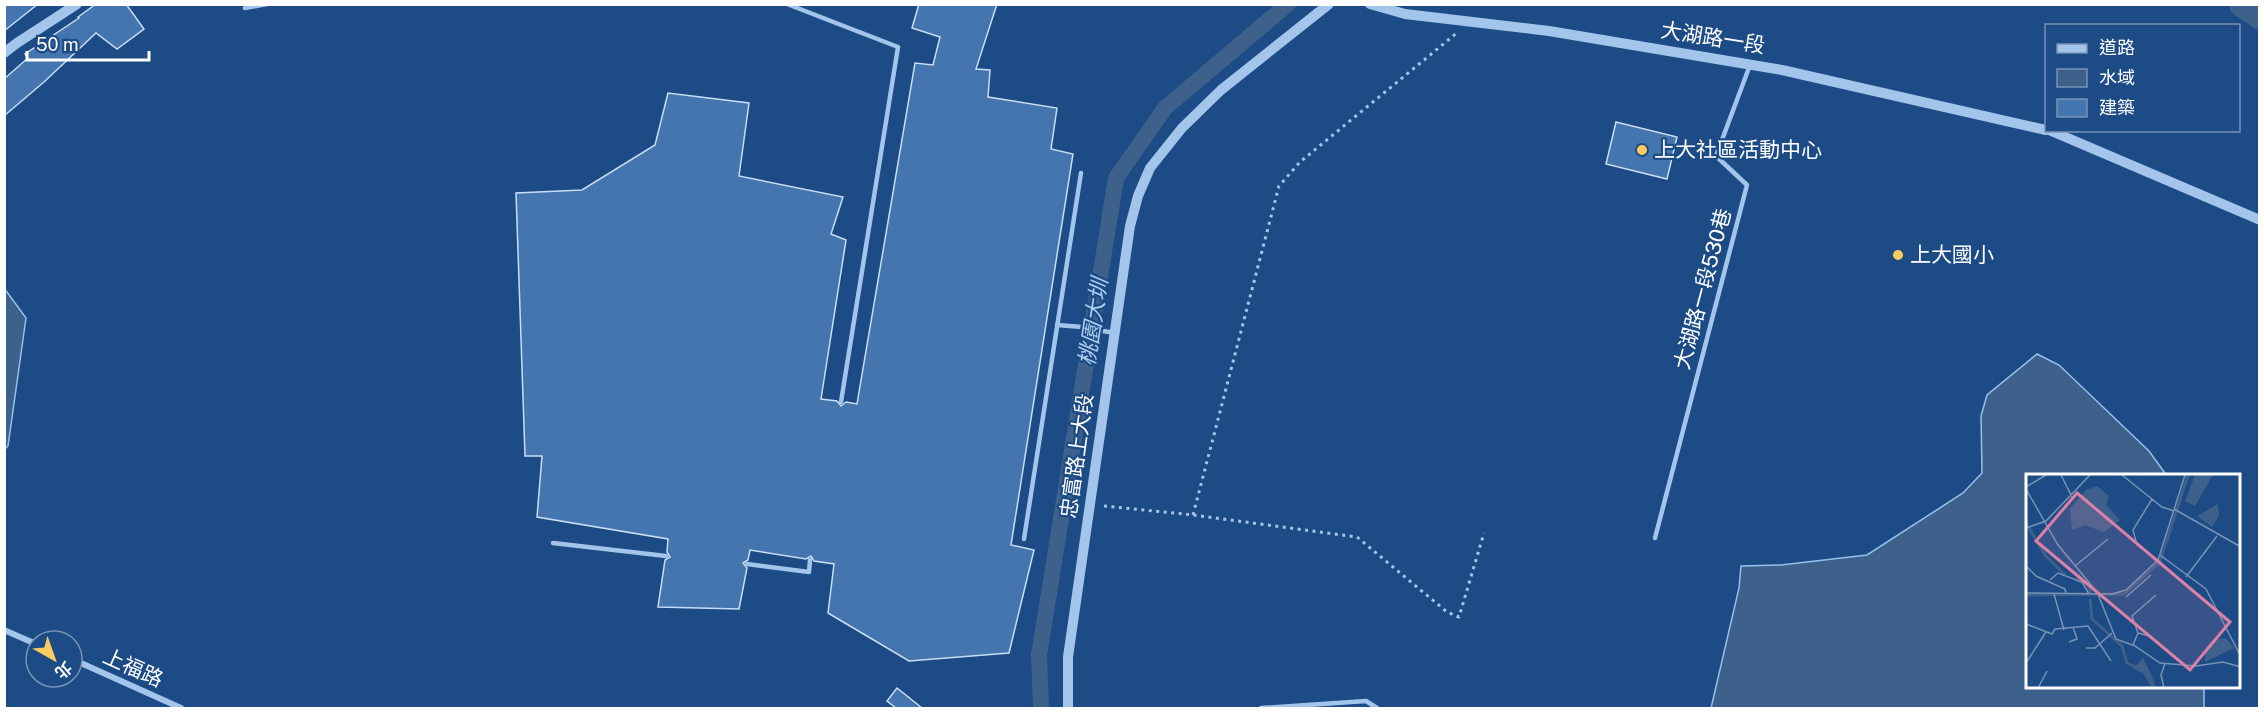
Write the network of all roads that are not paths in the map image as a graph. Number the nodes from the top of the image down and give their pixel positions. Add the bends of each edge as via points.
1 (77, 4) edge
2 (267, 4) edge
3 (787, 4) edge
4 (1329, 4) edge
5 (1370, 4) edge
6 (244, 8) dead end
7 (4, 53) edge
8 (1750, 64) junction
9 (2045, 129) edge
10 (2053, 132) edge
11 (1081, 173) dead end
12 (2259, 220) edge
13 (1057, 326) junction
14 (1112, 333) junction
15 (841, 402) dead end
16 (1655, 538) dead end
17 (1024, 539) dead end
18 (553, 543) dead end
19 (666, 556) dead end
20 (810, 560) dead end
21 (747, 564) dead end
22 (4, 630) edge
23 (24, 639) edge
24 (84, 664) edge
25 (181, 708) edge
26 (1068, 708) edge
27 (1261, 708) edge
28 (1377, 708) edge

1 - 7 street
2 - 6 lane
3 - 15 lane via 898,47
4 - 14 street, 忠富路上大段 via 1221,90 1150,168 1130,226
5 - 8 street, 大湖路一段 via 1405,14 1549,31
8 - 9 street, 大湖路一段
8 - 16 lane, 大湖路一段530巷 via 1716,156 1747,185
10 - 12 street, 大湖路一段
11 - 13 lane
13 - 14 lane
13 - 17 lane
14 - 26 street, 忠富路上大段 via 1068,657
18 - 19 lane
20 - 21 lane via 809,572
22 - 23 street
24 - 25 street, 上福路
27 - 28 lane via 1366,701

